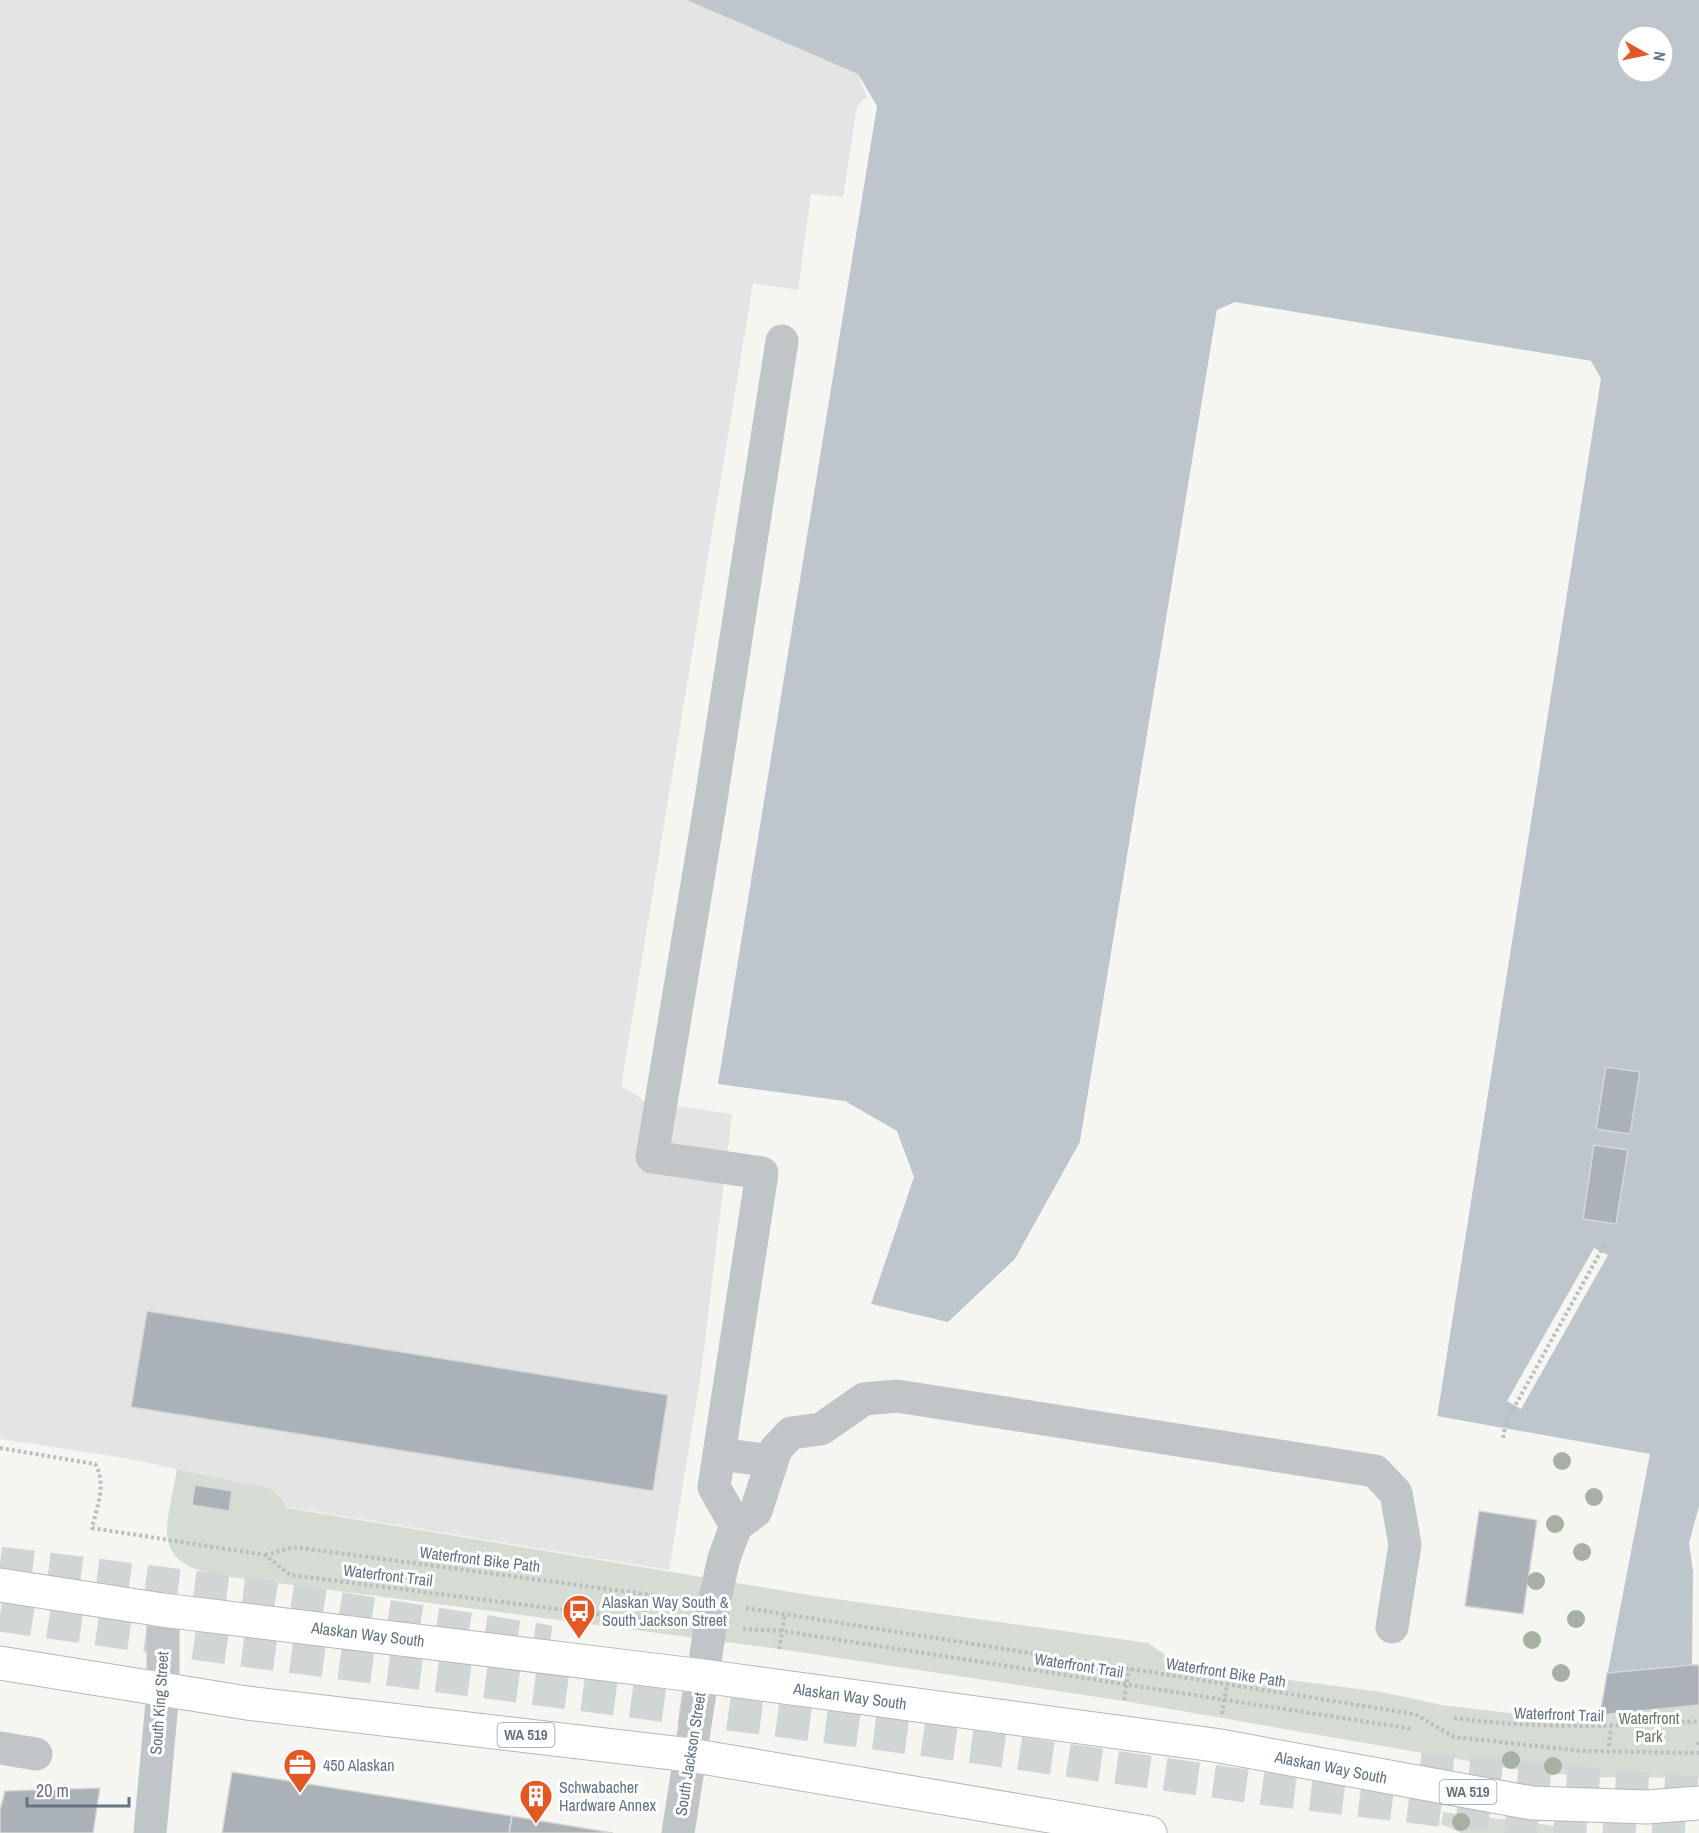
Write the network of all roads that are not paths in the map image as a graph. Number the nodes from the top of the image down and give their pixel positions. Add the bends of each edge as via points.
1 (782, 341) dead end
2 (719, 1454) junction
3 (772, 1461) junction
4 (736, 1526) junction
5 (0, 1585) edge
6 (163, 1610) junction
7 (1392, 1627) dead end
8 (0, 1663) edge
9 (702, 1676) junction
10 (163, 1691) junction
11 (0, 1748) edge
12 (36, 1754) dead end
13 (690, 1755) junction
14 (1699, 1803) edge
15 (150, 1833) edge
16 (678, 1833) edge
17 (1150, 1833) edge

1 - 2 street via 652,1157 762,1173
2 - 3 street
2 - 4 street via 714,1487
3 - 4 street via 756,1511
3 - 7 street via 776,1449 791,1433 821,1429 864,1400 897,1396 1375,1472 1396,1493 1405,1545
4 - 9 street, South Jackson Street via 715,1595
5 - 6 highway, Alaskan Way South
6 - 9 highway, Alaskan Way South
6 - 10 street, South King Street
8 - 10 highway, WA 519
9 - 13 street, South Jackson Street
9 - 14 highway, Alaskan Way South / WA 519 via 1214,1745 1532,1803 1647,1807
10 - 13 highway, WA 519
10 - 15 street, South King Street
11 - 12 street
13 - 16 street, South Jackson Street
13 - 17 highway, WA 519

